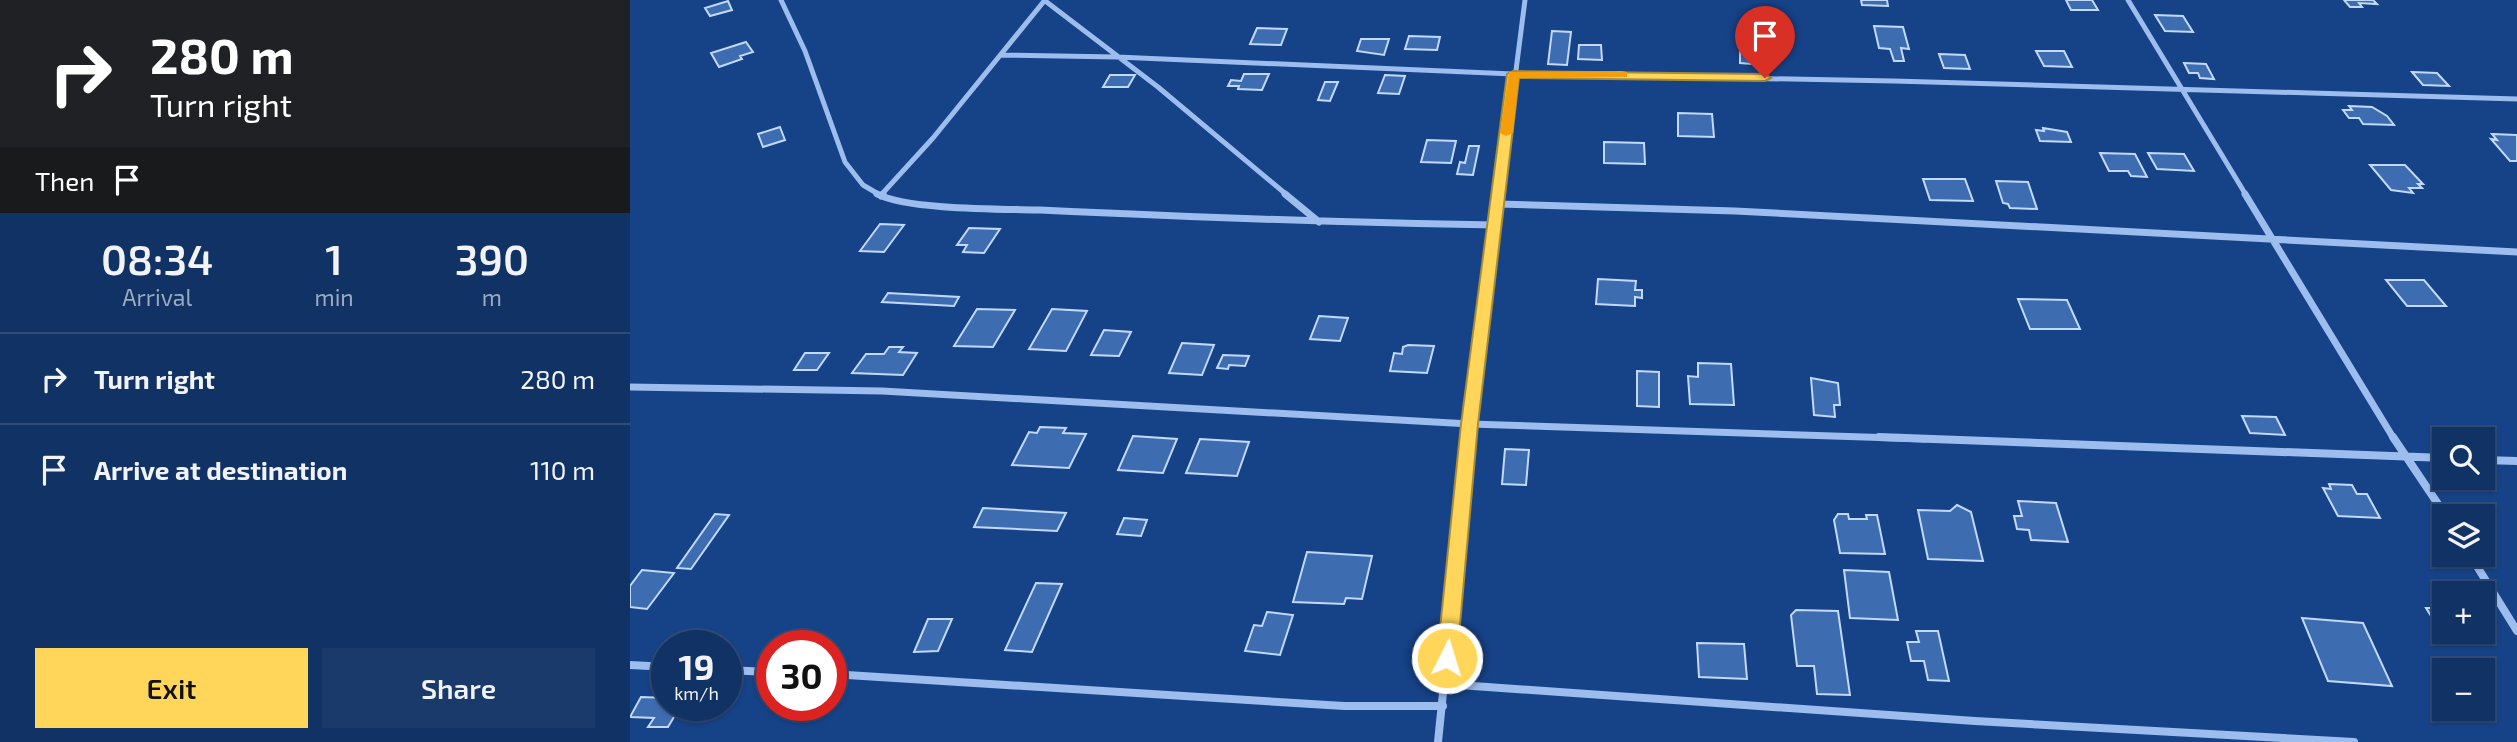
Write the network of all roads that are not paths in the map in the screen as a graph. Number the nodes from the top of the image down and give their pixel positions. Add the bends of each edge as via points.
1 (781, 0) edge
2 (1045, 0) edge
3 (1525, 0) edge
4 (2129, 0) edge
5 (1001, 55) junction
6 (1118, 57) junction
7 (1513, 74) junction
8 (2182, 90) junction
9 (2517, 99) edge
10 (881, 196) junction
11 (1498, 204) junction
12 (1320, 223) junction
13 (1495, 225) junction
14 (2273, 239) junction
15 (2517, 252) edge
16 (630, 387) edge
17 (1470, 424) junction
18 (2405, 457) junction
19 (2432, 458) edge
20 (2495, 460) edge
21 (2517, 461) edge
22 (2438, 504) edge
23 (2477, 567) edge
24 (2517, 631) edge
25 (630, 665) edge
26 (651, 666) edge
27 (847, 675) edge
28 (1445, 684) junction
29 (1443, 706) junction
30 (1438, 742) edge
31 (2354, 742) edge

1 - 10 street via 805,51 845,162 863,185
2 - 5 street
2 - 6 street
3 - 7 street
4 - 8 street
5 - 6 street
5 - 10 street
6 - 7 street
6 - 12 street
7 - 8 street
7 - 11 street
8 - 9 street
8 - 14 street
10 - 12 street via 947,205
11 - 13 street
11 - 14 street via 1735,211
12 - 13 street
13 - 17 street
14 - 15 street
14 - 18 street
16 - 17 street via 882,391
17 - 18 street
17 - 28 street
18 - 19 street
18 - 22 street
20 - 21 street
23 - 24 street
25 - 26 street
27 - 29 street via 1344,706
28 - 29 street
28 - 31 street via 1975,722
29 - 30 street

